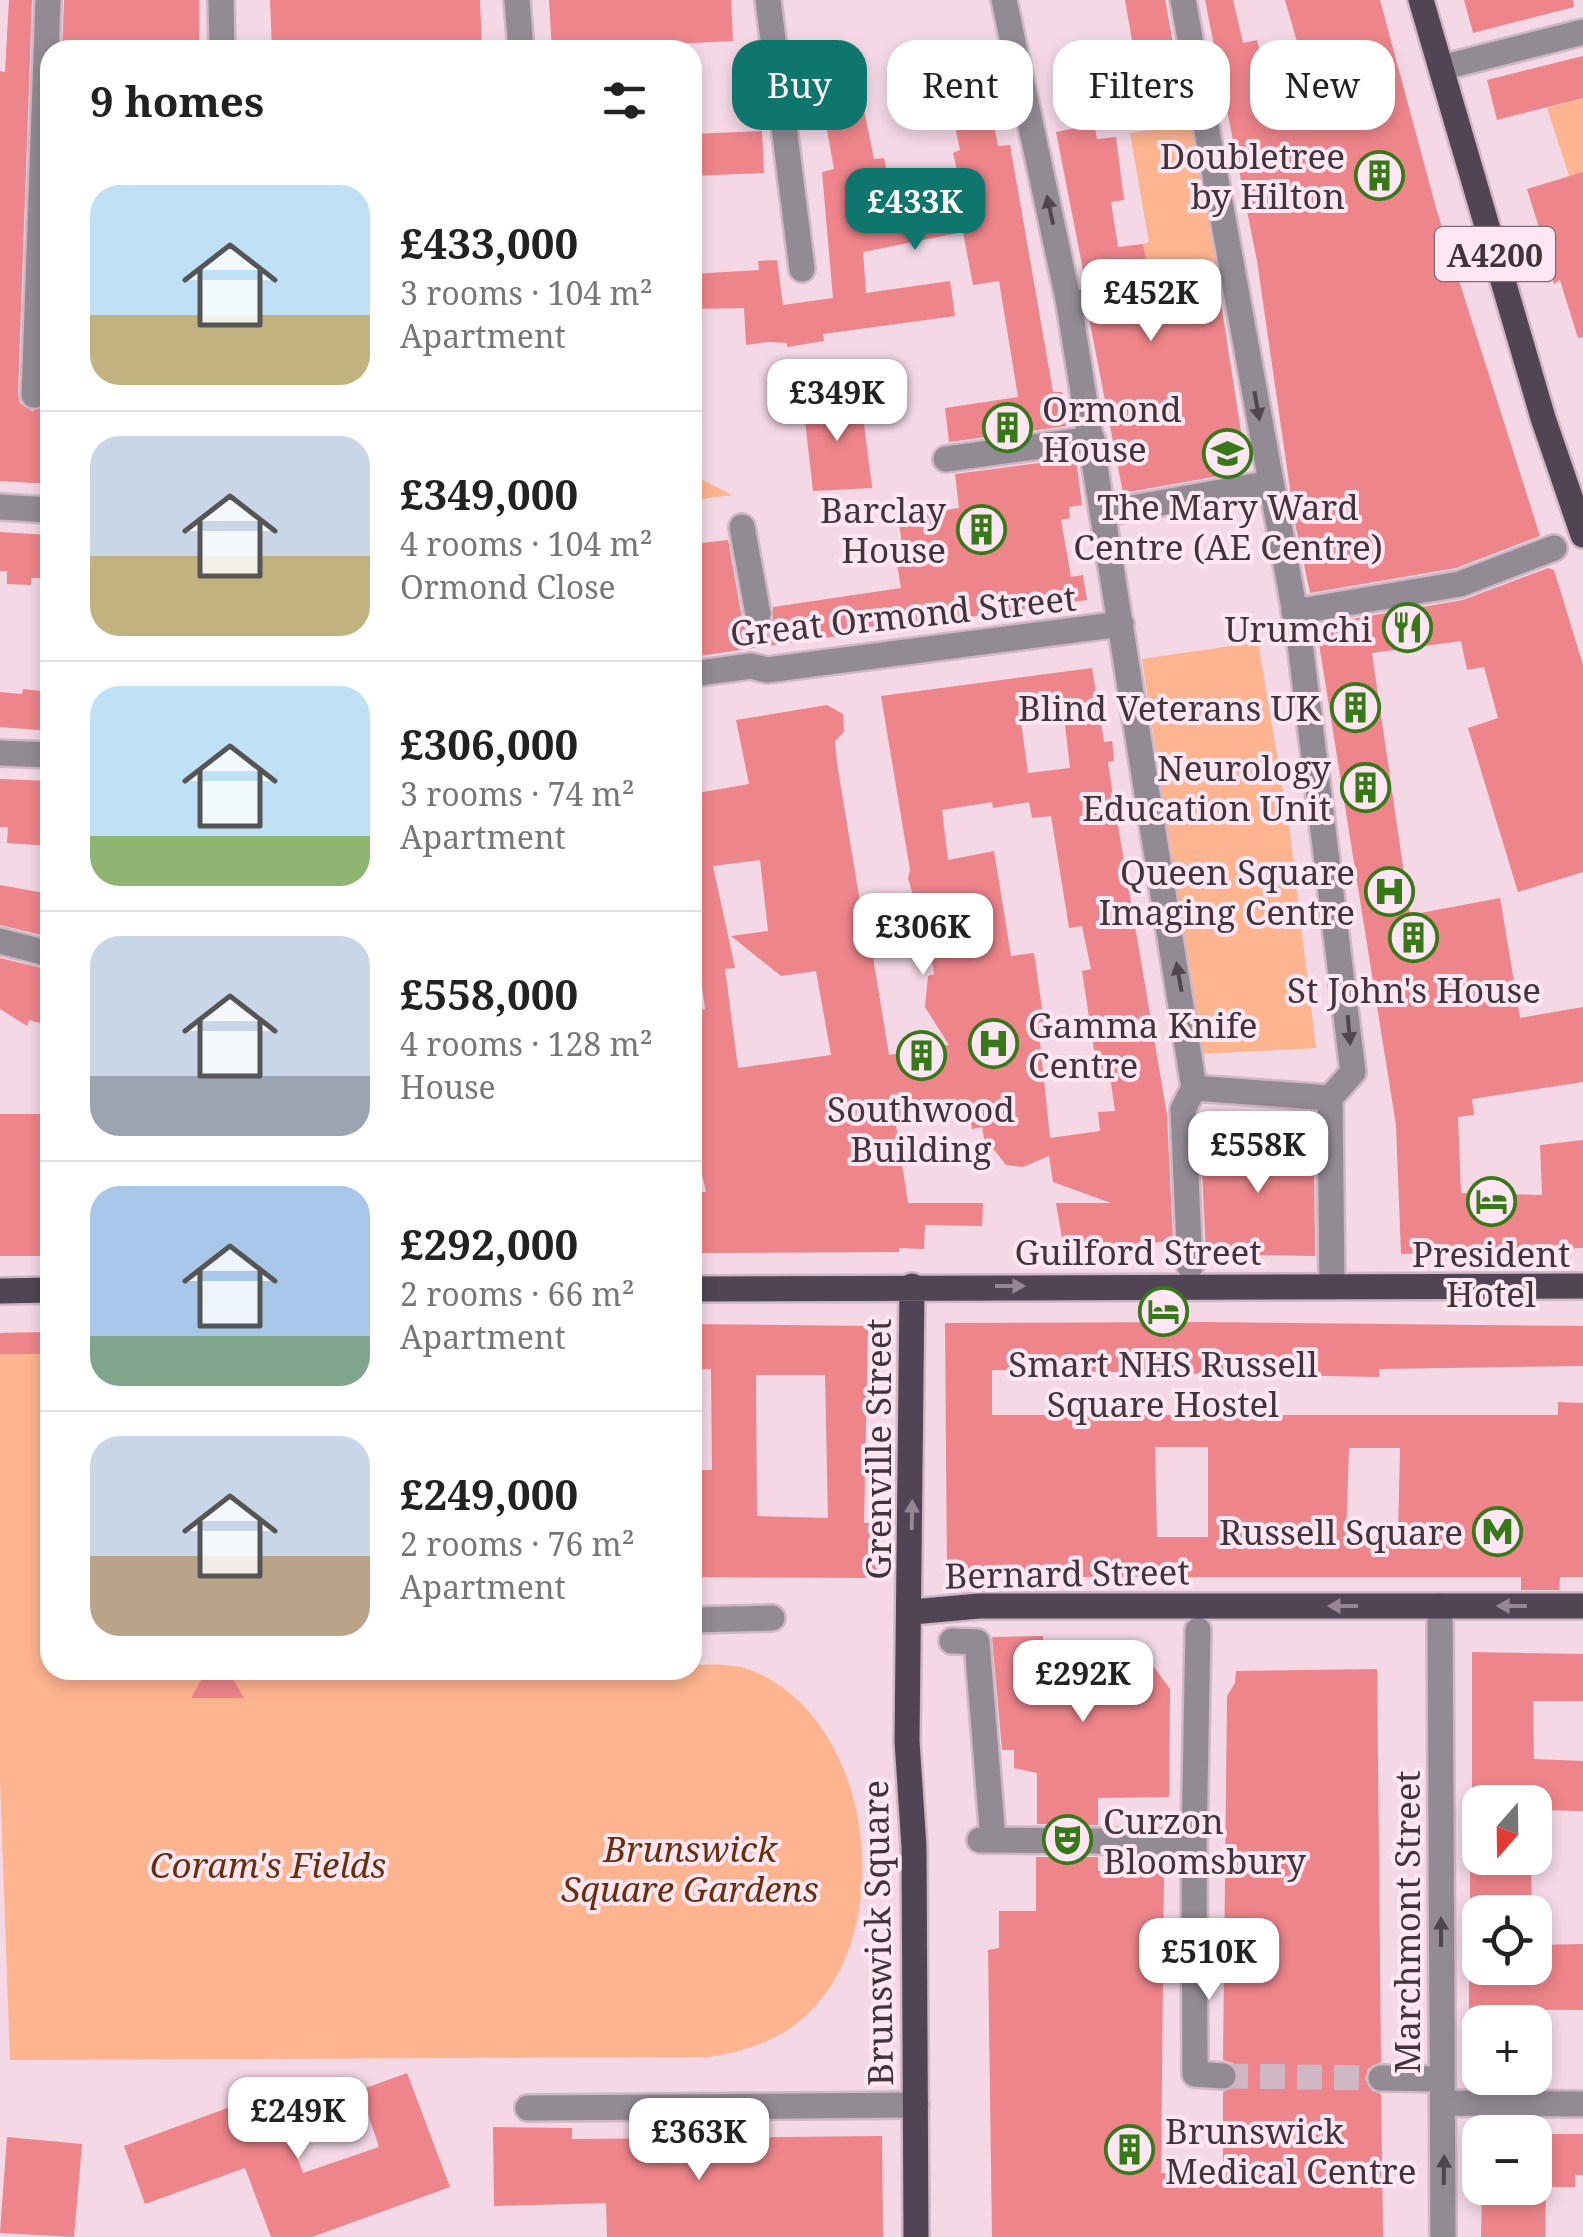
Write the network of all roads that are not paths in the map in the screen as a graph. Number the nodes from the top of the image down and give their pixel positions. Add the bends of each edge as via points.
1 (48, 0) edge
2 (221, 0) edge
3 (517, 0) edge
4 (768, 0) edge
5 (1004, 0) edge
6 (1183, 0) edge
7 (1422, 0) edge
8 (1583, 32) edge
9 (48, 40) edge
10 (222, 40) edge
11 (520, 40) edge
12 (1440, 68) junction
13 (40, 257) edge
14 (802, 269) dead end
15 (1134, 295) dead end
16 (1069, 304) junction
17 (34, 396) dead end
18 (1092, 439) junction
19 (946, 459) dead end
20 (1271, 483) junction
21 (0, 507) edge
22 (40, 509) edge
23 (1104, 512) junction
24 (742, 528) dead end
25 (1583, 536) edge
26 (1554, 548) dead end
27 (1294, 612) junction
28 (758, 614) tunnel mouth
29 (1121, 624) junction
30 (702, 673) edge
31 (0, 752) edge
32 (40, 754) edge
33 (0, 941) edge
34 (40, 951) edge
35 (1194, 1088) junction
36 (1330, 1098) junction
37 (1190, 1267) dead end
38 (912, 1286) junction
39 (1332, 1286) junction
40 (1583, 1286) edge
41 (702, 1288) edge
42 (0, 1290) edge
43 (40, 1290) edge
44 (1440, 1606) junction
45 (1583, 1606) edge
46 (912, 1612) junction
47 (772, 1618) dead end
48 (702, 1620) edge
49 (1198, 1630) dead end
50 (952, 1642) dead end
51 (1194, 1842) junction
52 (1223, 2076) tunnel mouth
53 (1381, 2078) tunnel mouth
54 (1442, 2091) junction
55 (1583, 2104) edge
56 (916, 2106) junction
57 (528, 2108) dead end
58 (916, 2237) edge
59 (1443, 2237) edge

1 - 9 street
2 - 10 street
3 - 11 street
4 - 14 street
16 -> 5 street
6 -> 20 street
7 - 12 main road, A4200
8 - 12 street
12 - 25 main road, A4200
13 - 17 street
15 - 16 street
16 - 18 street
18 - 19 street
18 - 23 street
20 - 23 street
20 - 27 street
21 - 22 street
23 - 29 street
24 - 28 street
26 - 27 street via 1460,584
27 -> 36 street via 1347,998 1352,1072
29 - 30 street, Great Ormond Street via 765,659
35 -> 29 street
31 - 32 street
33 - 34 street
35 - 36 street
35 - 37 street via 1183,1108
36 - 39 street
38 -> 39 main road, Guilford Street
38 - 41 main road, Guilford Street
46 -> 38 main road, Grenville Street
39 - 40 main road, Guilford Street
42 - 43 main road
45 -> 44 main road, Bernard Street
44 -> 46 main road, Bernard Street via 979,1606
54 -> 44 street, Marchmont Street
46 - 56 main road, Brunswick Square via 907,1742
47 - 48 street
49 - 51 street
50 - 51 street via 977,1642 986,1840
51 - 52 street via 1195,2074
53 - 54 street
54 - 55 street
59 -> 54 street, Marchmont Street
56 - 57 street, Brunswick Square
56 - 58 main road

